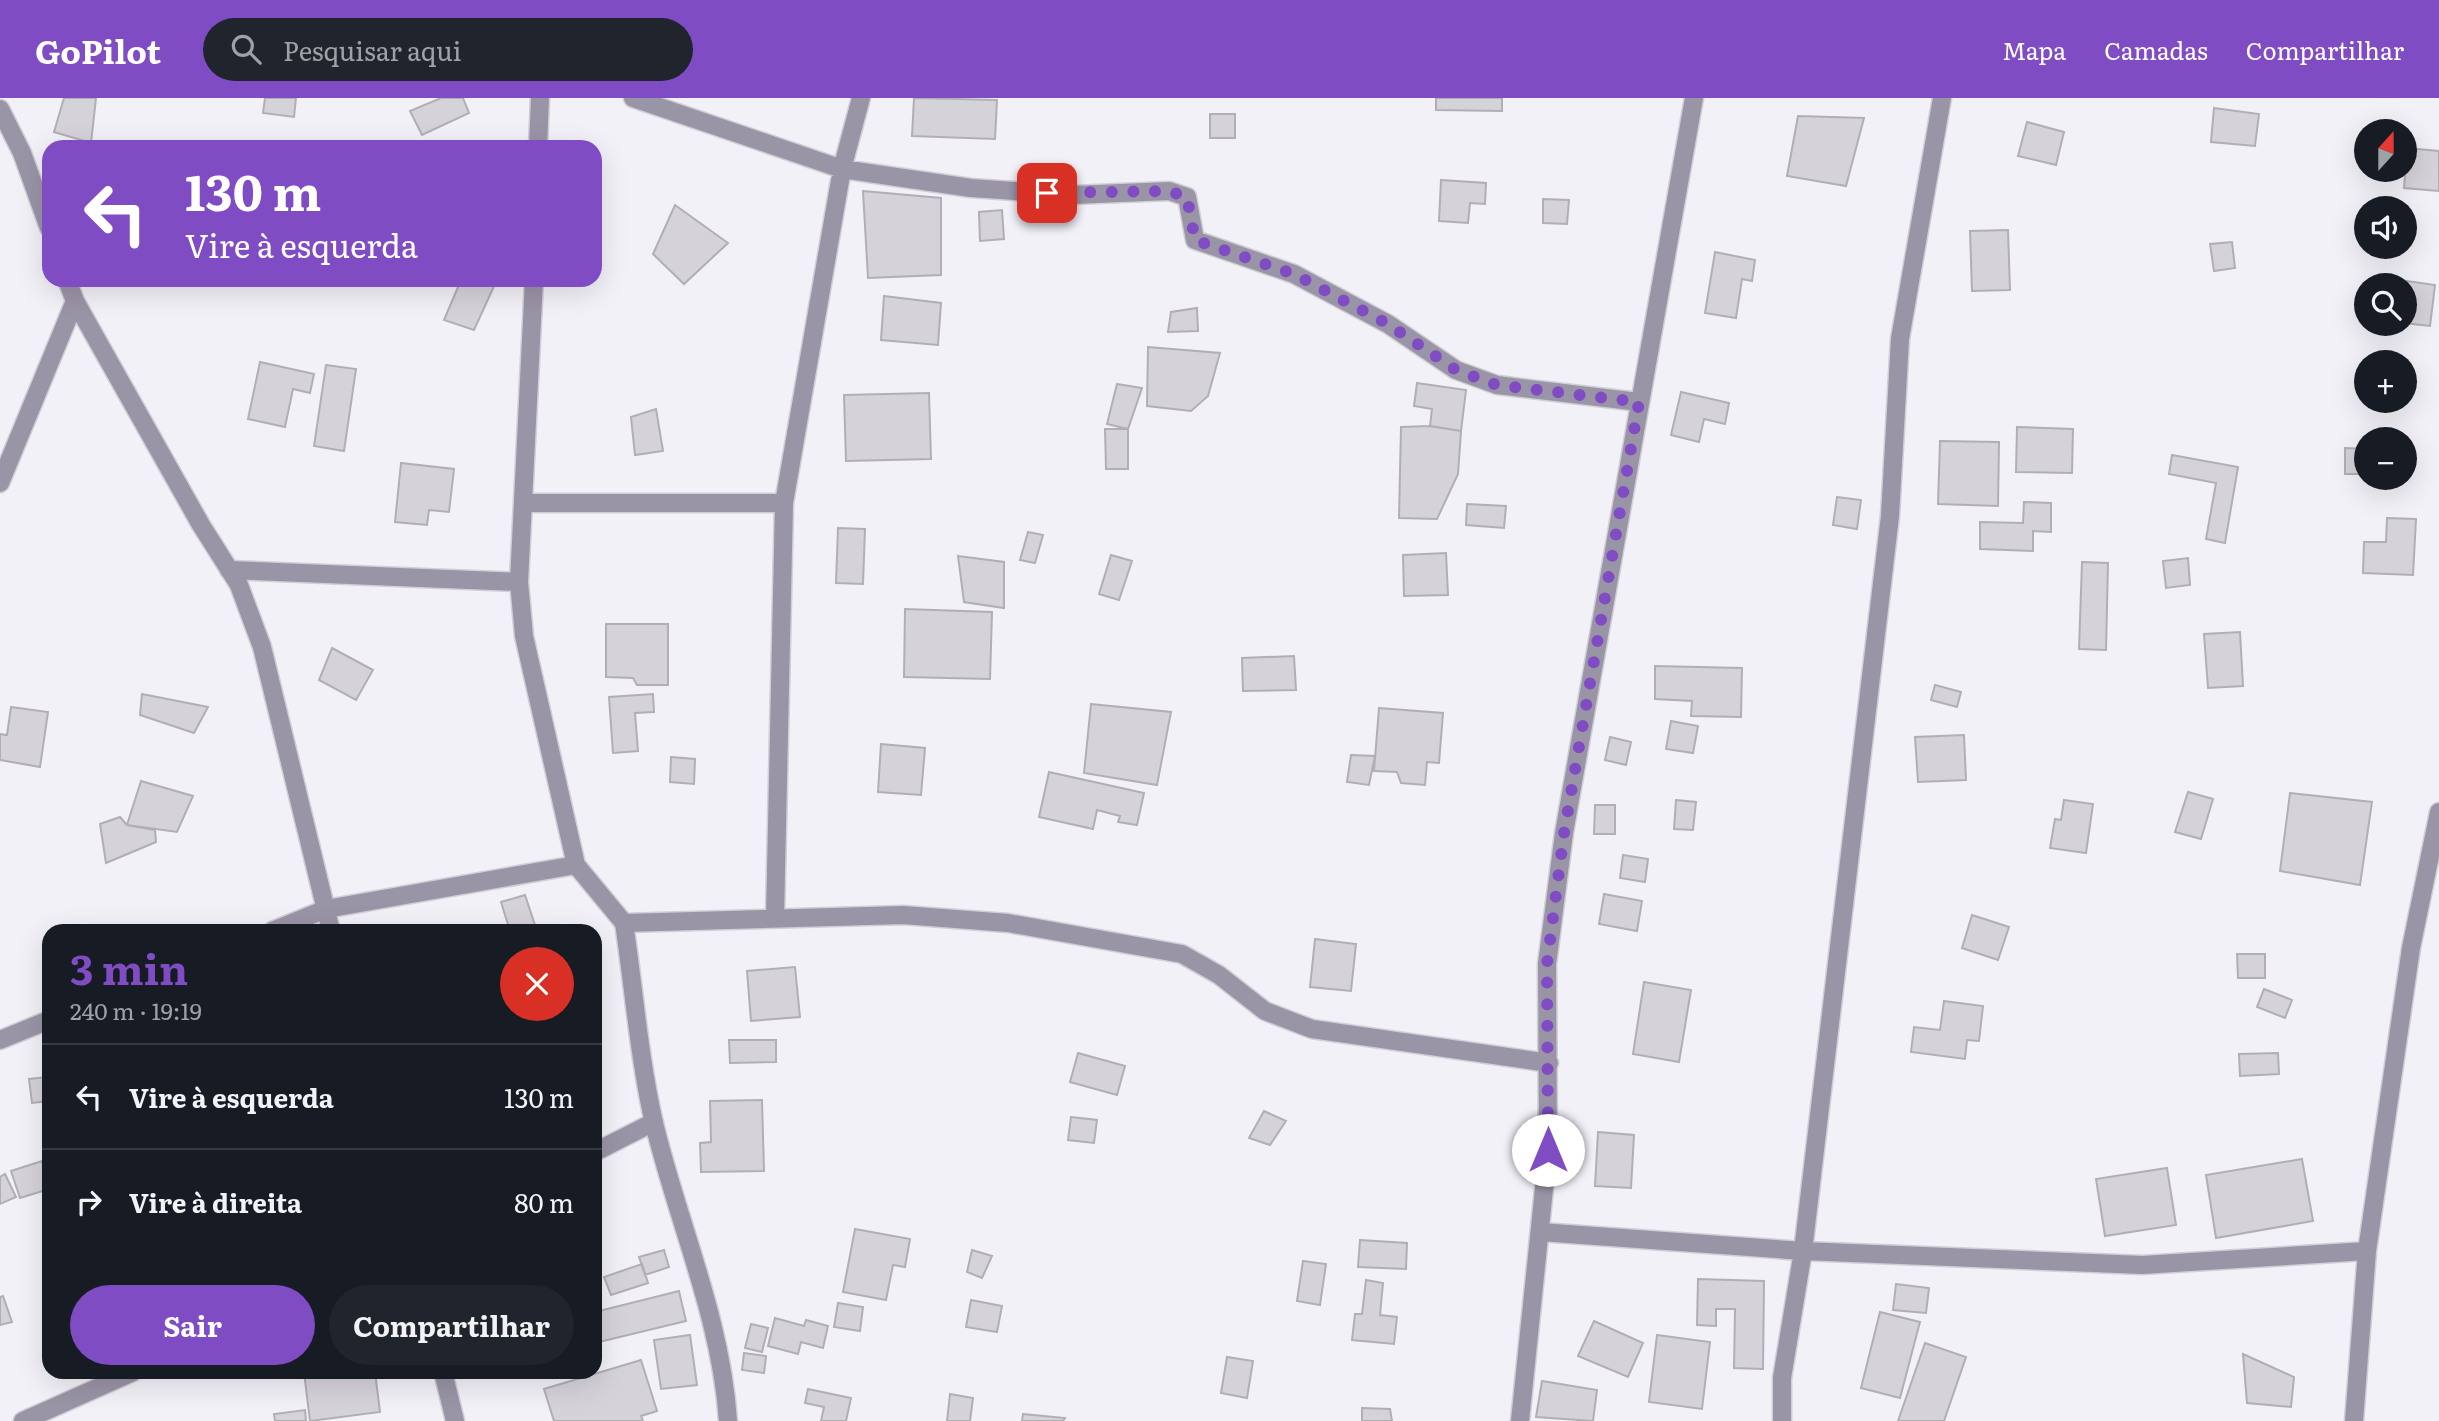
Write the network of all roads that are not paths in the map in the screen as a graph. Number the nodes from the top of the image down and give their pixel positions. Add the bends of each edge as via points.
1 (540, 98) edge
2 (633, 98) edge
3 (861, 98) edge
4 (1694, 98) edge
5 (1942, 98) edge
6 (0, 109) edge
7 (538, 140) edge
8 (842, 169) junction
9 (42, 209) edge
10 (70, 287) edge
11 (534, 287) edge
12 (75, 301) junction
13 (1639, 402) junction
14 (0, 484) edge
15 (523, 503) junction
16 (784, 503) junction
17 (229, 570) junction
18 (519, 582) junction
19 (2439, 812) edge
20 (576, 865) junction
21 (2430, 895) edge
22 (326, 909) junction
23 (775, 918) junction
24 (624, 923) junction
25 (289, 924) edge
26 (329, 924) edge
27 (42, 1023) edge
28 (0, 1040) edge
29 (1549, 1063) junction
30 (654, 1122) junction
31 (602, 1148) edge
32 (1540, 1233) junction
33 (1803, 1251) junction
34 (2367, 1251) junction
35 (117, 1379) edge
36 (445, 1379) edge
37 (23, 1421) edge
38 (455, 1421) edge
39 (728, 1421) edge
40 (1520, 1421) edge
41 (1782, 1421) edge
42 (2354, 1421) edge

1 - 7 street
2 - 8 street
3 - 8 street
4 - 13 street
5 - 33 street via 1900,339 1890,516
6 - 9 street
8 - 13 street via 983,189 1073,195 1169,191 1187,197 1195,240 1294,274 1388,324 1456,370 1497,385
8 - 16 street
10 - 12 street
11 - 15 street
12 - 14 street
12 - 17 street
13 - 29 street via 1564,833 1547,964
15 - 16 street
15 - 18 street
16 - 23 street
17 - 18 street
17 - 22 street via 262,647
18 - 20 street via 524,636
19 - 21 street
20 - 22 street
20 - 24 street
21 - 34 street via 2411,948
22 - 25 street
22 - 26 street
23 - 24 street
23 - 29 street via 903,915 1008,923 1182,954 1219,975 1265,1011 1312,1029
24 - 30 street
27 - 28 street
29 - 32 street via 1548,1150
30 - 31 street
30 - 39 street via 716,1331 726,1378
32 - 33 street
32 - 40 street
33 - 34 street via 2141,1265
33 - 41 street via 1782,1378
34 - 42 street
35 - 37 street
36 - 38 street

